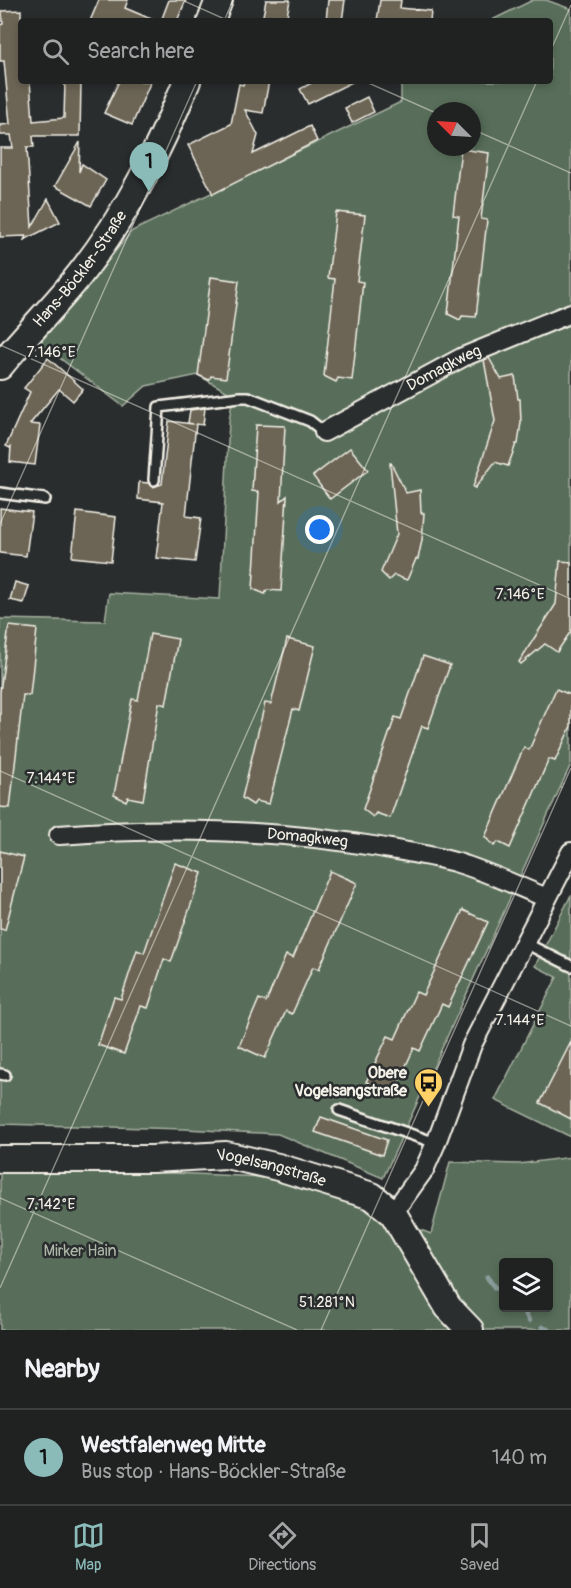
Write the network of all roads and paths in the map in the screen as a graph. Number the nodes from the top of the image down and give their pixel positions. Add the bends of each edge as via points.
1 (219, 0) edge
2 (212, 18) edge
3 (186, 84) edge
4 (571, 313) edge
5 (3, 355) edge
6 (324, 432) joint
7 (154, 480) dead end
8 (0, 494) edge
9 (45, 499) dead end
10 (60, 835) dead end
11 (571, 852) edge
12 (547, 898) junction
13 (525, 943) junction
14 (571, 966) edge
15 (339, 1110) dead end
16 (436, 1143) junction
17 (0, 1159) edge
18 (393, 1213) junction
19 (470, 1330) edge

1 - 2 street
3 - 5 street, Hans-Böckler-Straße via 162,142 112,230 80,274
4 - 6 street, Domagkweg via 463,357
6 - 7 lane via 310,421 248,397 159,407
8 - 9 lane
10 - 12 street, Domagkweg via 170,830 339,841 457,863
11 - 12 street
12 - 13 street
13 - 14 lane
13 - 16 street via 472,1045
15 - 16 lane
16 - 18 street via 424,1170
17 - 18 street, Vogelsangstraße via 226,1155 372,1196
18 - 19 street, Vogelsangstraße via 448,1307

